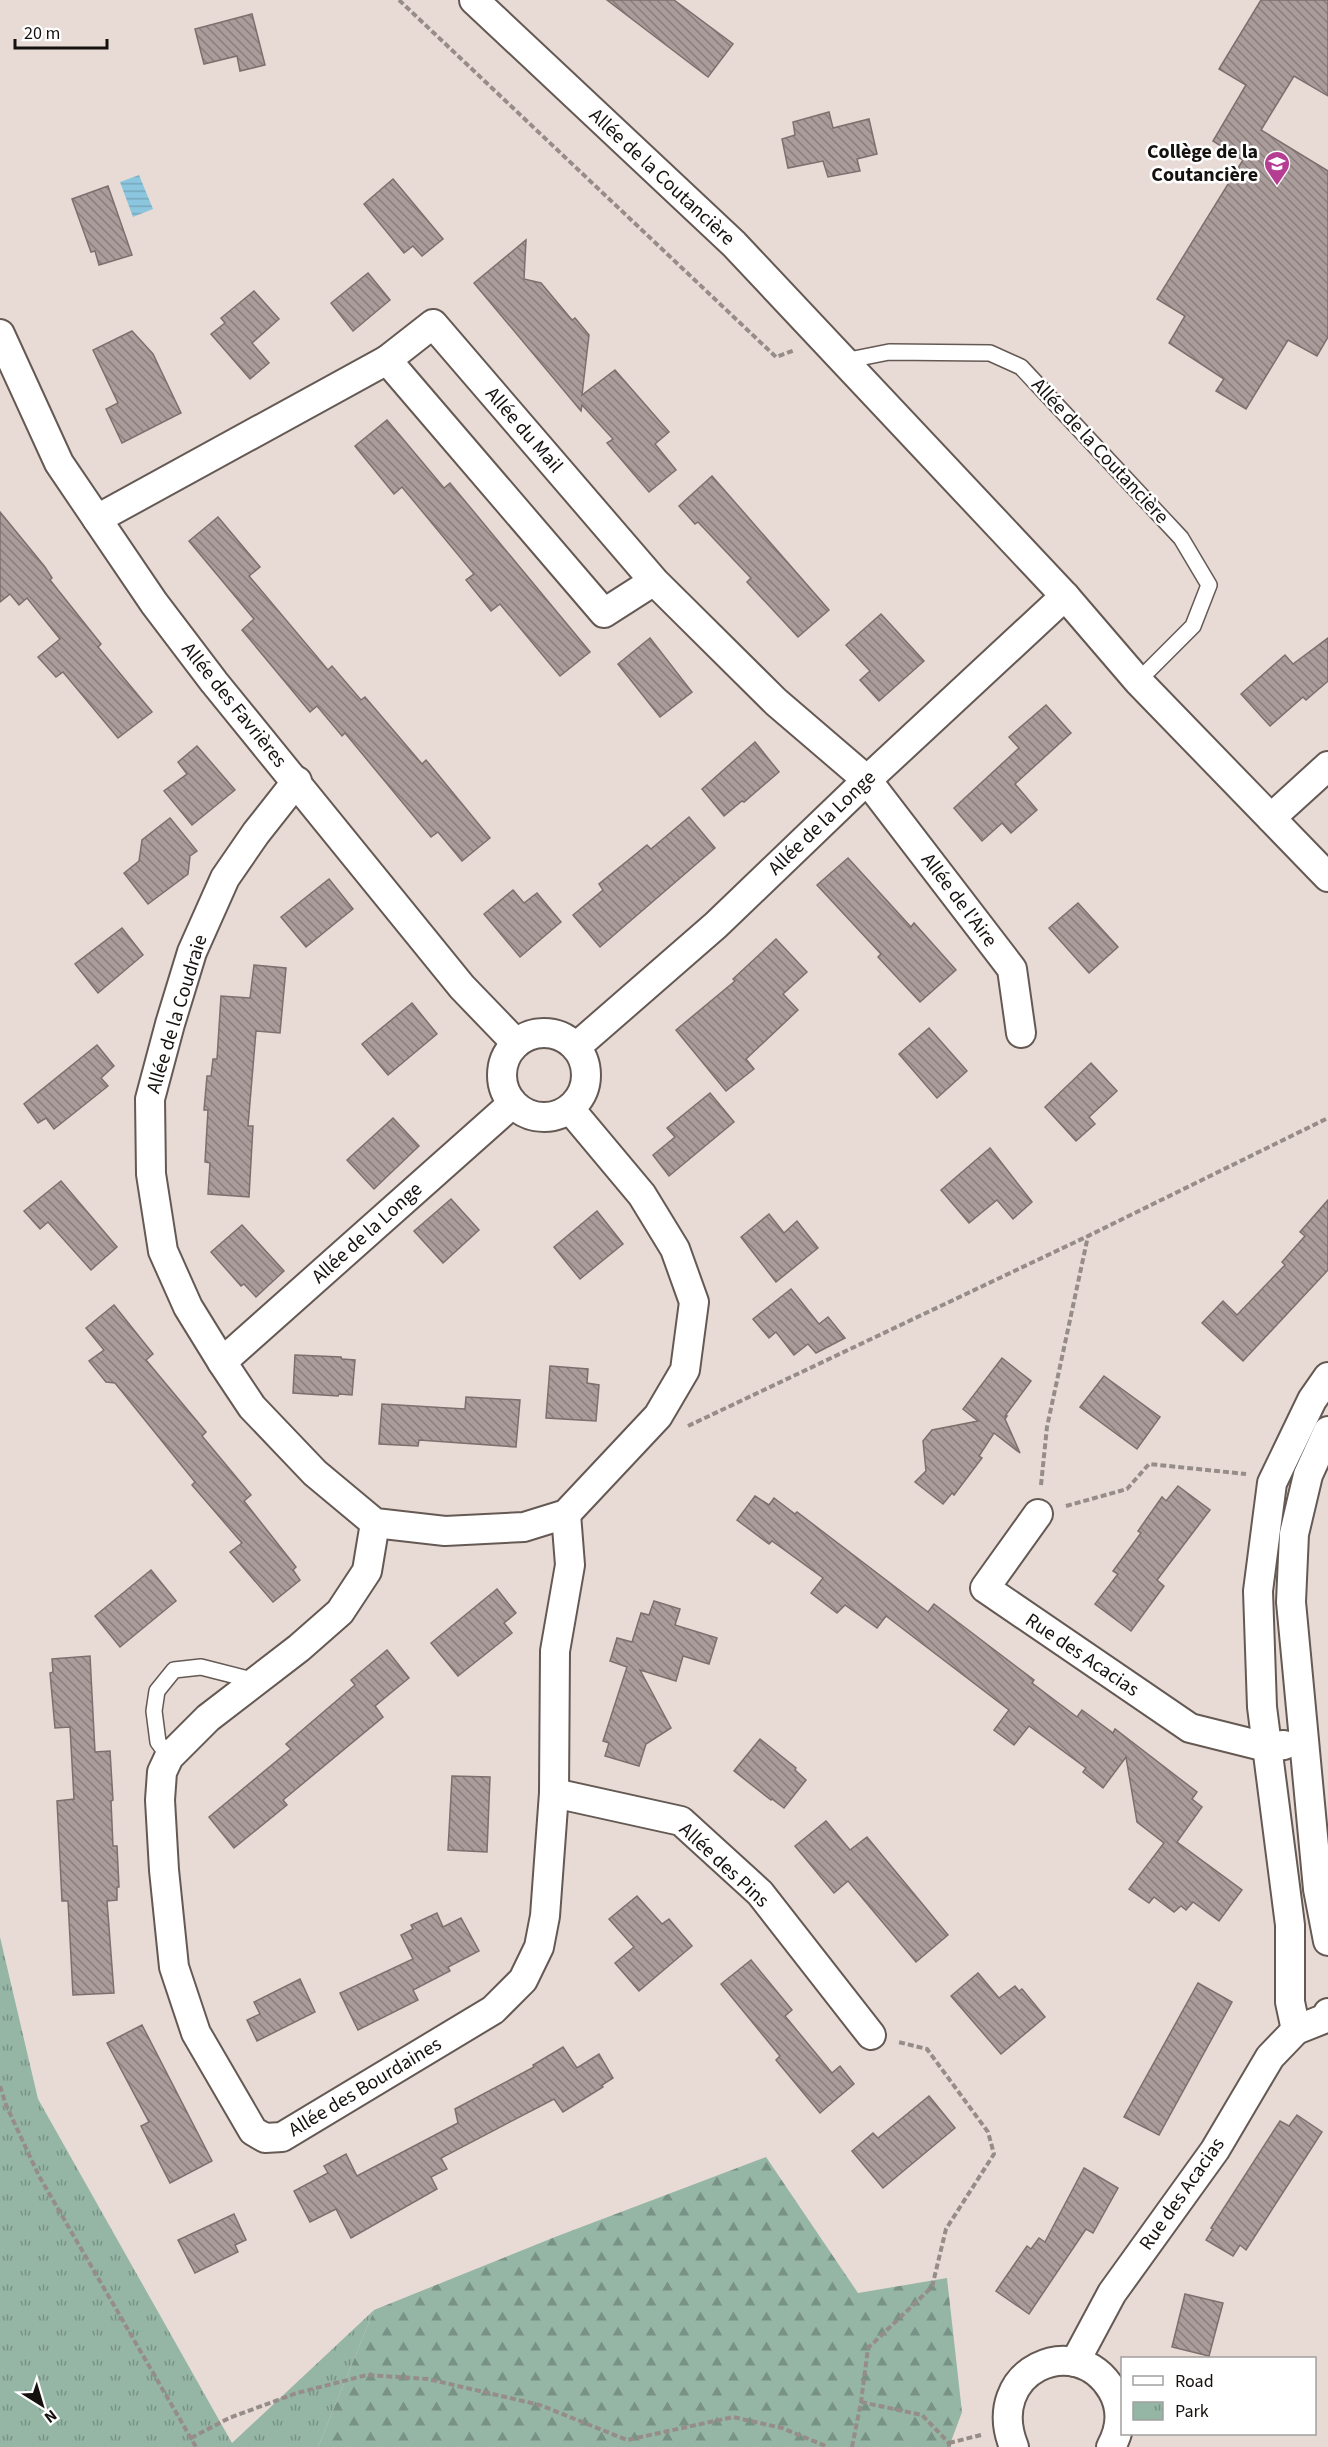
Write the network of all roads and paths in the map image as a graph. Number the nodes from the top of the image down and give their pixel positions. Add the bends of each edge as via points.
1 (399, 0) edge
2 (474, 0) edge
3 (0, 334) edge
4 (822, 338) junction
5 (387, 360) junction
6 (844, 361) junction
7 (97, 519) junction
8 (654, 581) junction
9 (1065, 596) junction
10 (1138, 681) junction
11 (1328, 766) edge
12 (867, 780) junction
13 (297, 781) junction
14 (1271, 818) junction
15 (1328, 877) edge
16 (1021, 1033) dead end
17 (516, 1043) junction
18 (576, 1047) junction
19 (512, 1104) junction
20 (570, 1109) junction
21 (1328, 1118) edge
22 (1088, 1236) junction
23 (222, 1362) junction
24 (1328, 1377) edge
25 (684, 1428) dead end
26 (1328, 1431) edge
27 (1272, 1483) junction
28 (566, 1514) junction
29 (1038, 1514) junction
30 (375, 1523) junction
31 (256, 1682) junction
32 (1304, 1743) junction
33 (1266, 1747) junction
34 (170, 1757) junction
35 (554, 1794) junction
36 (1328, 1941) edge
37 (1328, 2013) edge
38 (1296, 2030) junction
39 (871, 2035) joint
40 (1328, 2039) edge
41 (0, 2086) edge
42 (0, 2105) edge
43 (6, 2105) junction
44 (1075, 2362) junction
45 (861, 2402) junction
46 (191, 2438) junction
47 (1010, 2438) edge
48 (949, 2445) edge
49 (196, 2447) edge
50 (828, 2447) edge
51 (852, 2447) edge
52 (1111, 2447) edge

1 - 4 path via 776,357
2 - 4 street, Allée de la Coutancière via 734,244
3 - 7 street, Allée des Favrières via 59,463
4 - 6 street, Allée de la Coutancière
5 - 7 street, Allée du Mail
5 - 8 street via 604,613
5 - 8 street, Allée du Mail via 433,324
6 - 9 street, Allée de la Coutancière
6 - 10 lane, Allée de la Coutancière via 889,352 990,353 1004,358 1021,367 1181,538 1209,585 1193,626
7 - 13 street, Allée des Favrières via 201,665
8 - 12 street, Allée du Mail via 776,702
9 - 10 street, Allée de la Coutancière
9 - 12 street, Allée de la Longe
10 - 14 street, Allée de la Coutancière
11 - 14 street
12 - 16 street, Allée de l'Aire via 1012,969
12 - 18 street, Allée de la Longe via 716,925
13 - 17 street, Allée des Favrières via 462,987
13 - 23 street, Allée de la Coudraie via 225,878 192,952 150,1099 151,1174 163,1251 188,1307
14 - 15 street, Allée de la Coutancière
17 - 18 street via 533,1035 553,1034
17 - 19 street via 507,1054 501,1079
18 - 20 street via 587,1072 585,1086
19 - 20 street via 534,1117 546,1118
19 - 23 street, Allée de la Longe
20 - 28 street via 642,1195 675,1249 693,1302 685,1370 658,1416
21 - 22 path
22 - 25 path
22 - 29 path via 1047,1427
23 - 30 street, Allée de la Coudraie via 252,1407 315,1473
24 - 27 street via 1312,1400
26 - 32 street via 1308,1475 1294,1534 1291,1602
27 - 29 path via 1249,1474 1149,1464 1127,1489
27 - 33 street via 1258,1591
28 - 30 street via 524,1527 445,1531
28 - 35 street, Allée des Bourdaines via 570,1565 555,1651
29 - 33 street, Rue des Acacias via 985,1588 1190,1728
30 - 31 street, Allée des Bourdaines via 367,1571 340,1612
31 - 34 street, Allée des Bourdaines via 208,1718
31 - 34 lane via 201,1667 174,1670 157,1691 154,1711 158,1742
32 - 33 street, Rue des Acacias
32 - 36 street via 1318,1889
33 - 38 street via 1290,1925 1290,2002
34 - 35 street, Allée des Bourdaines via 162,1772 160,1800 174,1967 196,2033 253,2131 265,2138 282,2137 413,2059 493,2010 523,1980 539,1947 545,1916
35 - 39 street, Allée des Pins via 681,1821 760,1893
37 - 38 street, Rue des Acacias via 1326,2018
38 - 40 street
38 - 44 street, Rue des Acacias via 1270,2057 1215,2150 1112,2294
39 - 45 path via 927,2049 988,2132 994,2154 946,2229 932,2287 868,2348
41 - 43 path
42 - 43 path
43 - 46 path via 39,2176
44 - 47 street via 1039,2366 1023,2377 1006,2410
44 - 52 street via 1093,2369 1116,2398 1120,2416
45 - 48 path via 922,2415
45 - 51 path
46 - 49 path
46 - 50 path via 229,2418 297,2393 367,2375 428,2379 540,2405 627,2440 732,2417 782,2428
47 - 48 path

